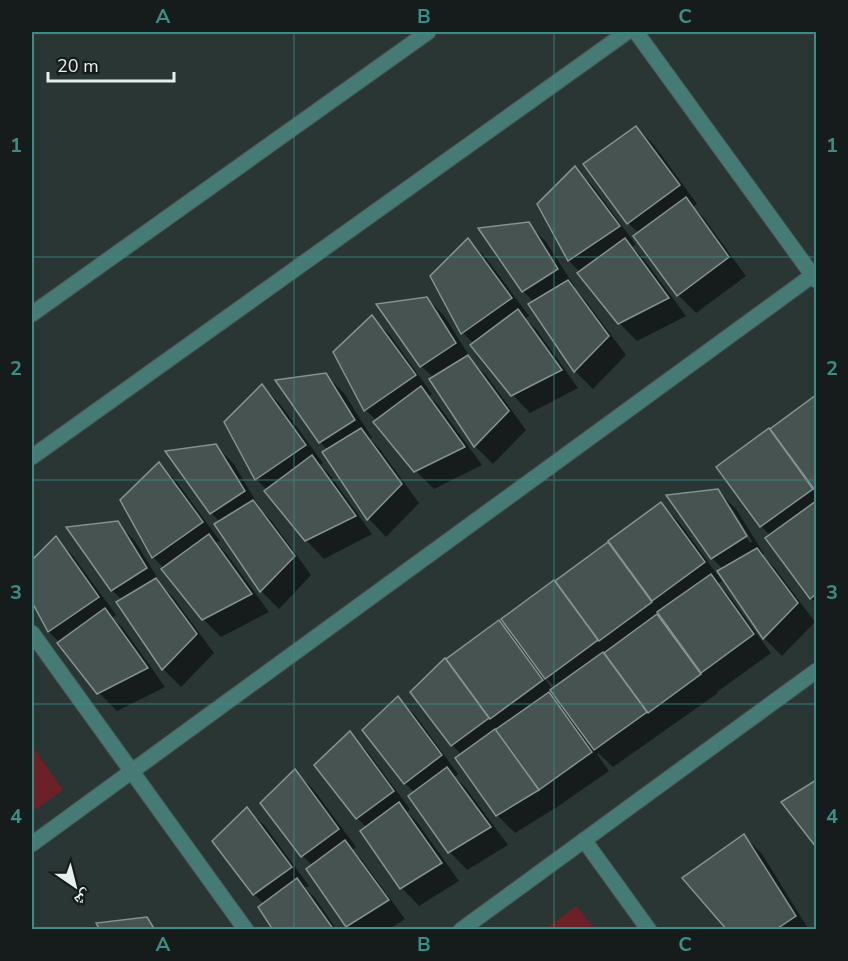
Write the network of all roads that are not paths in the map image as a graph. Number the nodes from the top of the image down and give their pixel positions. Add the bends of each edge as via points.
1 (428, 32) edge
2 (627, 32) edge
3 (636, 32) edge
4 (815, 277) edge
5 (32, 314) edge
6 (32, 457) edge
7 (32, 633) edge
8 (816, 670) edge
9 (131, 772) junction
10 (584, 840) junction
11 (32, 844) edge
12 (246, 930) edge
13 (460, 930) edge
14 (649, 930) edge

1 - 5 street
2 - 6 street
3 - 4 street
4 - 9 street
7 - 9 street
8 - 10 street
9 - 11 street
9 - 12 street
10 - 13 street
10 - 14 street

